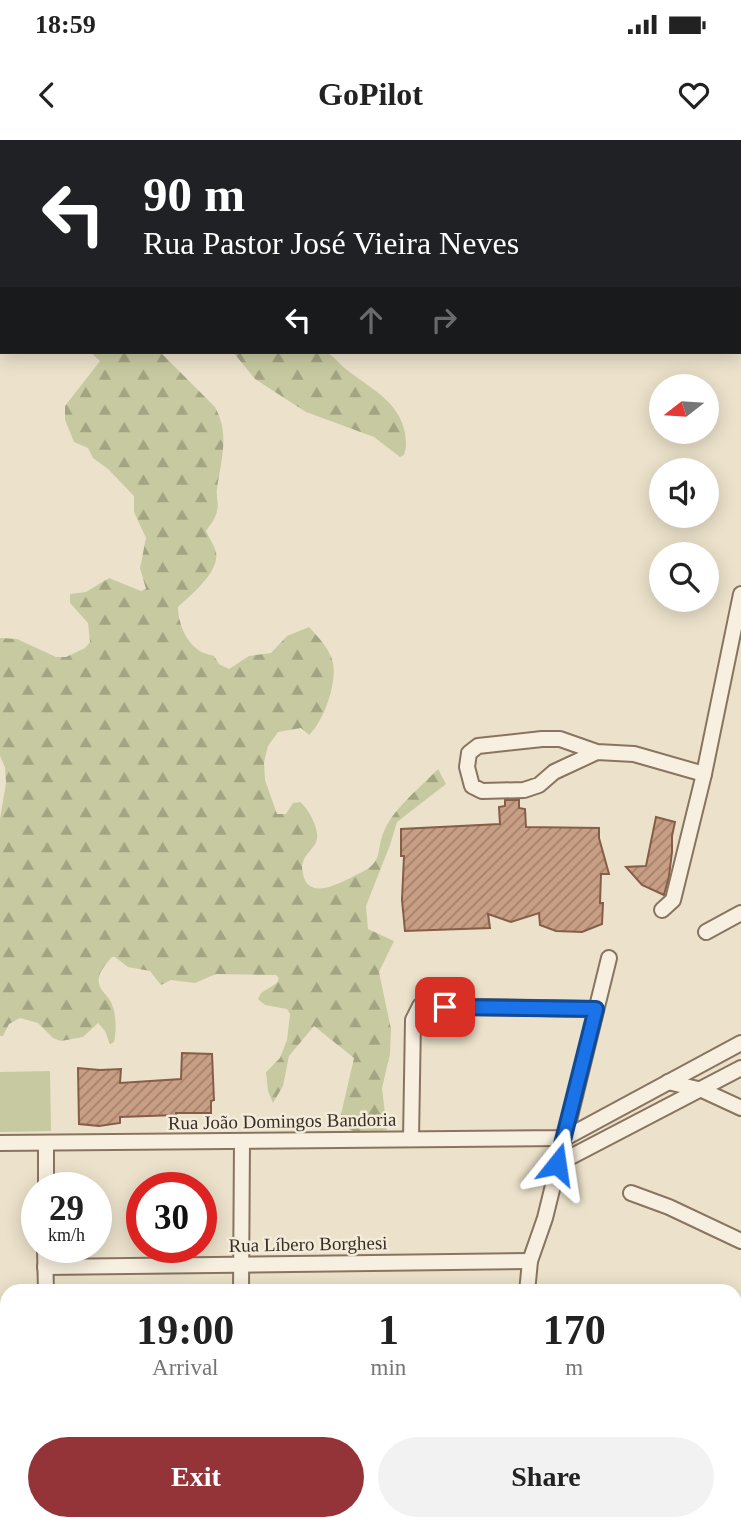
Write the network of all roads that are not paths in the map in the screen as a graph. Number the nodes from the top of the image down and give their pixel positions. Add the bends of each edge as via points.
1 (741, 594) edge
2 (597, 752) junction
3 (704, 774) junction
4 (662, 910) dead end
5 (741, 913) edge
6 (706, 932) dead end
7 (609, 958) dead end
8 (596, 1009) junction
9 (741, 1043) edge
10 (741, 1068) edge
11 (668, 1082) junction
12 (702, 1090) junction
13 (741, 1108) edge
14 (565, 1138) junction
15 (411, 1139) junction
16 (242, 1141) junction
17 (0, 1143) edge
18 (46, 1143) junction
19 (557, 1164) junction
20 (46, 1172) edge
21 (631, 1193) dead end
22 (741, 1241) edge
23 (530, 1261) junction
24 (45, 1263) edge
25 (242, 1264) junction
26 (45, 1267) junction
27 (46, 1284) edge
28 (241, 1284) edge
29 (528, 1284) edge

1 - 3 street
2 - 2 street via 542,738 478,746 469,753 467,767 472,786 482,791 524,790
2 - 3 street via 634,754
3 - 4 street via 673,900
5 - 6 street
7 - 8 street
8 - 14 street
8 - 15 street via 420,1006 413,1020
9 - 11 street
10 - 12 street
11 - 12 street
11 - 14 street
12 - 13 street
12 - 19 street
14 - 15 street, Rua João Domingos Bandoria
14 - 19 street
15 - 16 street, Rua João Domingos Bandoria
16 - 18 street, Rua João Domingos Bandoria
16 - 25 street
17 - 18 street, Rua João Domingos Bandoria
18 - 20 street
19 - 23 street
21 - 22 street
23 - 25 street, Rua Líbero Borghesi
23 - 29 street
24 - 26 street
25 - 26 street, Rua Líbero Borghesi
25 - 28 street
26 - 27 street

